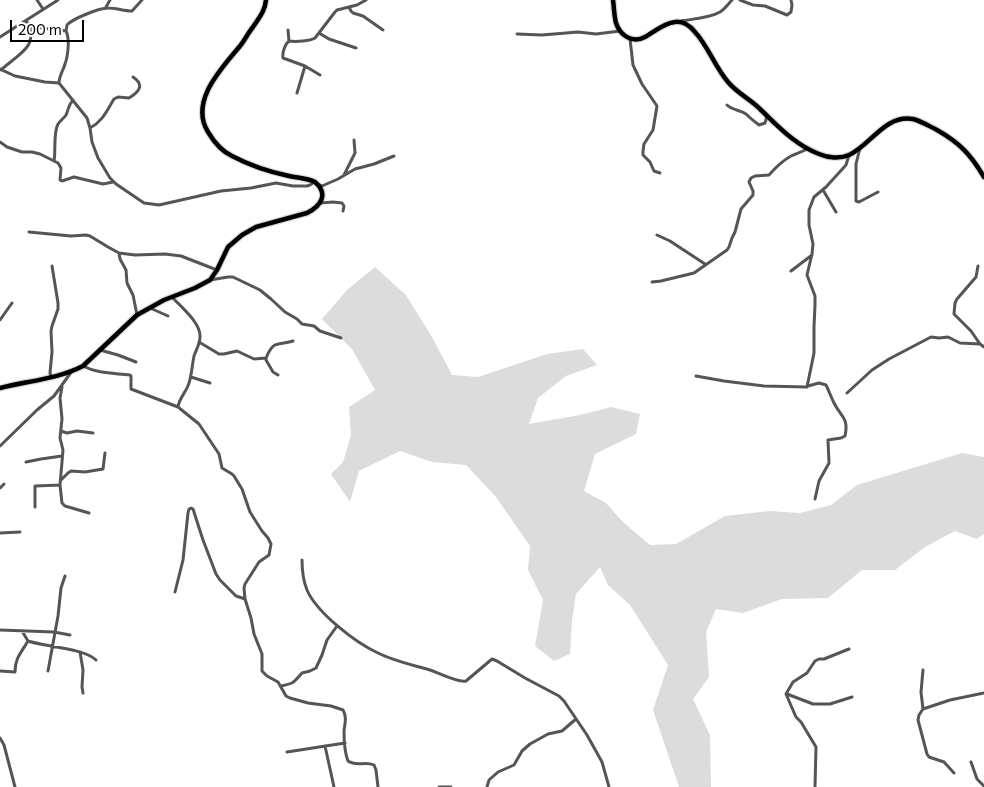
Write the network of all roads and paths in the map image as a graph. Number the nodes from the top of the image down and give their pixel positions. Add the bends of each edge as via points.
1 (37, 0) edge
2 (58, 0) edge
3 (110, 0) edge
4 (142, 0) edge
5 (266, 0) edge
6 (366, 0) edge
7 (613, 0) edge
8 (732, 0) edge
9 (740, 0) edge
10 (790, 0) edge
11 (106, 7) junction
12 (349, 7) junction
13 (43, 10) junction
14 (25, 21) junction
15 (678, 22) junction
16 (30, 25) junction
17 (288, 30) dead end
18 (383, 30) dead end
19 (620, 31) junction
20 (66, 32) junction
21 (319, 33) junction
22 (517, 34) dead end
23 (0, 37) edge
24 (630, 39) junction
25 (289, 42) junction
26 (356, 48) dead end
27 (305, 66) junction
28 (0, 70) edge
29 (320, 75) dead end
30 (133, 77) dead end
31 (59, 83) junction
32 (297, 92) dead end
33 (73, 100) junction
34 (727, 105) dead end
35 (767, 116) junction
36 (90, 128) junction
37 (354, 140) dead end
38 (0, 142) edge
39 (860, 147) junction
40 (807, 148) junction
41 (850, 155) junction
42 (394, 156) dead end
43 (54, 161) junction
44 (660, 173) dead end
45 (344, 176) junction
46 (984, 177) edge
47 (114, 182) junction
48 (317, 183) junction
49 (823, 190) junction
50 (878, 192) dead end
51 (320, 203) junction
52 (343, 211) dead end
53 (836, 212) dead end
54 (29, 232) dead end
55 (657, 235) dead end
56 (119, 252) junction
57 (812, 254) junction
58 (705, 264) junction
59 (52, 266) dead end
60 (978, 266) dead end
61 (217, 270) junction
62 (791, 271) dead end
63 (210, 280) junction
64 (652, 282) dead end
65 (172, 297) junction
66 (12, 303) dead end
67 (150, 307) junction
68 (137, 315) junction
69 (168, 316) dead end
70 (0, 320) edge
71 (341, 338) dead end
72 (293, 341) dead end
73 (199, 342) junction
74 (980, 344) junction
75 (984, 347) edge
76 (100, 350) junction
77 (266, 358) junction
78 (136, 362) dead end
79 (83, 366) junction
80 (73, 371) junction
81 (278, 375) dead end
82 (696, 376) dead end
83 (50, 377) junction
84 (191, 377) junction
85 (210, 383) dead end
86 (808, 386) junction
87 (62, 387) junction
88 (0, 388) edge
89 (847, 393) dead end
90 (178, 407) junction
91 (61, 431) junction
92 (93, 433) dead end
93 (0, 446) edge
94 (105, 453) dead end
95 (62, 456) junction
96 (26, 462) dead end
97 (60, 483) junction
98 (4, 484) dead end
99 (0, 488) edge
100 (815, 499) dead end
101 (35, 507) dead end
102 (89, 513) dead end
103 (20, 532) dead end
104 (0, 533) edge
105 (302, 560) dead end
106 (65, 576) dead end
107 (175, 592) dead end
108 (245, 599) junction
109 (337, 626) junction
110 (0, 630) edge
111 (22, 631) junction
112 (54, 632) junction
113 (70, 635) dead end
114 (28, 641) junction
115 (52, 647) junction
116 (849, 649) dead end
117 (80, 652) junction
118 (96, 660) dead end
119 (923, 670) dead end
120 (0, 671) edge
121 (48, 671) dead end
122 (281, 686) junction
123 (984, 692) edge
124 (83, 693) dead end
125 (786, 694) junction
126 (852, 697) dead end
127 (923, 708) junction
128 (576, 719) junction
129 (0, 738) edge
130 (344, 743) junction
131 (325, 746) junction
132 (287, 752) dead end
133 (971, 762) dead end
134 (954, 773) dead end
135 (984, 786) edge
136 (15, 787) edge
137 (334, 787) edge
138 (378, 787) edge
139 (439, 787) edge
140 (451, 787) edge
141 (487, 787) edge
142 (609, 787) edge
143 (815, 787) edge

1 - 13 street
2 - 13 street
3 - 11 street
4 - 11 street via 130,11
5 - 48 main road via 261,15 210,86 204,103 203,121 218,146 232,156 275,173
6 - 12 street
7 - 19 main road
8 - 15 street via 720,12
9 - 10 street via 787,15 791,12
11 - 20 street via 74,19 67,25
12 - 18 street via 350,11
12 - 21 street via 335,12
13 - 14 street
14 - 16 street
14 - 23 street
15 - 24 main road via 667,24 644,38
15 - 35 main road via 687,24 695,32 727,82
16 - 20 street
16 - 28 street via 29,46
17 - 25 street
19 - 22 street
19 - 24 main road
20 - 31 street via 66,60
21 - 25 street via 312,40
21 - 26 street
24 - 44 street via 632,63 657,106 653,130 644,144 643,155 653,170
25 - 27 street via 283,58
27 - 29 street
27 - 32 street
28 - 31 street via 15,76
30 - 36 street via 139,82 138,90 129,98 114,99 108,112
31 - 33 street
33 - 36 street via 87,118
33 - 43 street via 56,129
34 - 35 street via 759,126 765,123
35 - 40 main road
36 - 47 street via 98,158
37 - 45 street via 355,153
38 - 43 street
39 - 41 main road
39 - 46 main road via 888,124 913,119 942,132 962,147
39 - 50 street via 856,164 856,201
40 - 41 main road via 829,157
40 - 58 street via 782,161 769,175 751,178 753,195 739,212 729,247
41 - 49 street via 846,165
42 - 45 street
43 - 47 street via 60,165 62,182 74,176 103,184
45 - 48 street via 322,186
47 - 48 street via 144,203 159,205 276,183 307,186
48 - 51 main road via 321,189
49 - 53 street
49 - 57 street via 814,197 809,210
51 - 52 street via 342,203
51 - 61 main road via 312,211 256,227 242,235 228,247
54 - 56 street via 71,236 86,234
55 - 58 street
56 - 61 street via 181,256
56 - 68 street
57 - 62 street
57 - 86 street via 807,275 815,300 814,353
58 - 64 street via 694,272
59 - 83 street via 58,309 51,332
60 - 74 street via 976,277 957,299 954,314
61 - 63 main road
63 - 65 main road
63 - 71 street via 234,277 260,290 302,324
65 - 67 main road
65 - 73 street via 197,325
66 - 70 street
67 - 68 main road
67 - 69 street
68 - 76 main road
72 - 77 street via 274,345
73 - 77 street via 219,354 238,351 254,359
73 - 84 street
74 - 75 street
74 - 89 street via 931,337 872,370
76 - 78 street
76 - 79 main road
77 - 81 street
79 - 80 main road
79 - 90 street via 111,374 130,375 131,389
80 - 83 main road
80 - 87 street
82 - 86 street via 764,386
83 - 88 main road
84 - 85 street
84 - 90 street
86 - 100 street via 826,385 847,426 845,436 828,440 829,463 819,481
87 - 91 street
87 - 93 street
90 - 108 street via 203,429 219,454 222,468 239,484 250,512 270,541 269,555 259,562 245,584
91 - 92 street
91 - 95 street
94 - 97 street via 103,469 68,472
95 - 96 street
95 - 97 street
97 - 101 street via 35,486
97 - 102 street via 63,505
98 - 99 street
103 - 104 street
105 - 109 street via 308,592
106 - 112 street via 60,588
107 - 108 street via 191,508 216,574 236,596
108 - 122 street via 262,654 262,671
109 - 122 street via 327,640 316,668 302,672 295,682
109 - 128 street via 378,653 462,682 492,659 497,660 559,696
110 - 111 street
111 - 112 street
111 - 114 street
112 - 113 street
112 - 115 street
114 - 115 street
114 - 120 street via 16,658 15,672
115 - 117 street
115 - 121 street
116 - 125 street via 815,661 807,673 792,682
117 - 118 street
117 - 124 street
119 - 127 street
122 - 130 street via 290,698 343,710 346,717
123 - 127 street
125 - 126 street via 813,704 830,704
125 - 143 street via 796,717 816,747
127 - 134 street via 918,720 927,754 944,762
128 - 141 street via 562,731 530,744 514,765 498,772 489,780
128 - 142 street via 602,762
129 - 136 street
130 - 131 street
130 - 138 street via 348,761 374,765
131 - 132 street
131 - 137 street
133 - 135 street via 977,779
139 - 140 street

